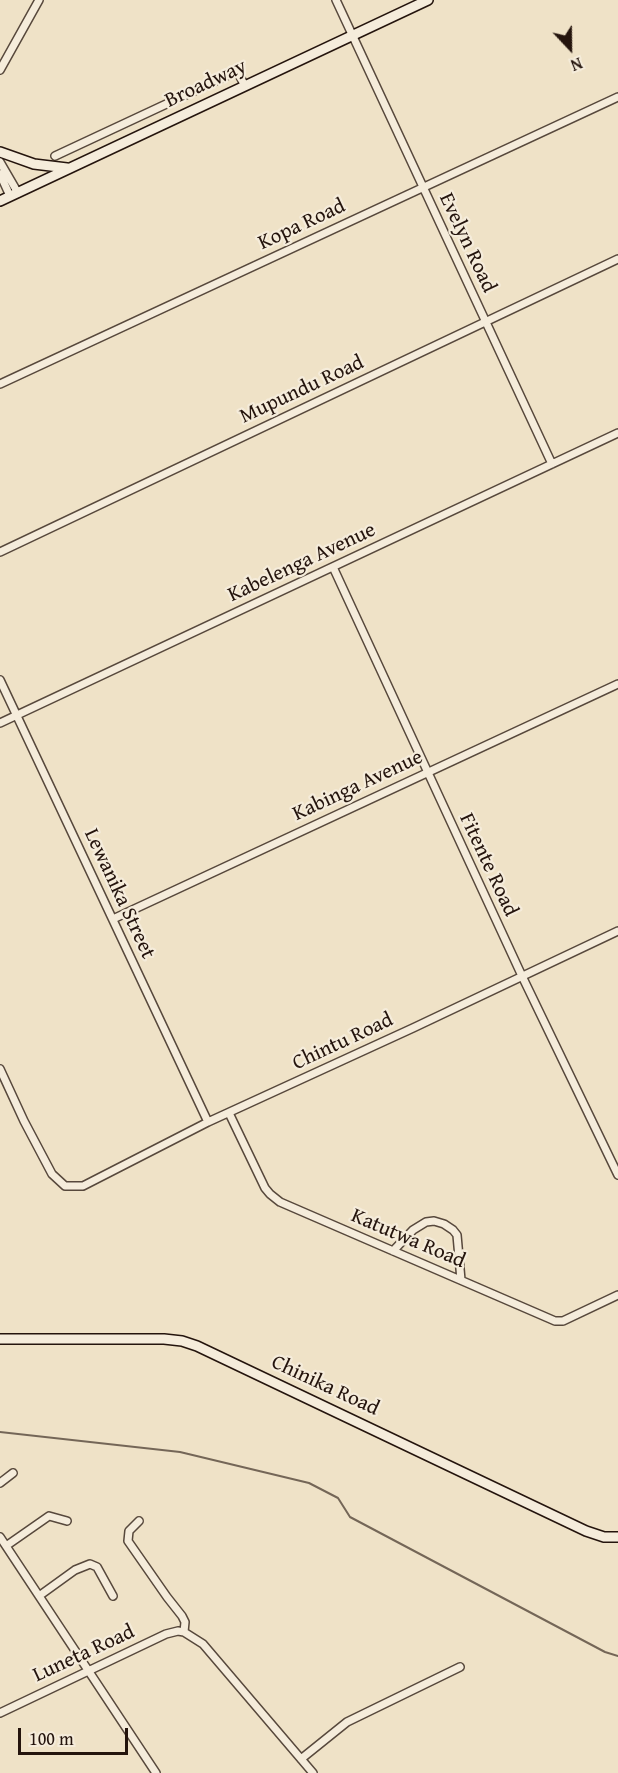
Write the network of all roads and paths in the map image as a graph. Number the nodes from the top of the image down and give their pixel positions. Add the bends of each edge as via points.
1 (39, 0) edge
2 (336, 0) edge
3 (428, 0) edge
4 (353, 35) junction
5 (0, 70) edge
6 (244, 86) junction
7 (618, 97) edge
8 (176, 99) junction
9 (183, 114) junction
10 (0, 152) edge
11 (55, 156) dead end
12 (0, 162) edge
13 (68, 168) junction
14 (0, 174) edge
15 (422, 186) junction
16 (14, 194) junction
17 (0, 201) edge
18 (618, 260) edge
19 (486, 321) junction
20 (0, 384) edge
21 (618, 433) edge
22 (552, 464) junction
23 (0, 552) edge
24 (333, 567) junction
25 (0, 680) edge
26 (618, 684) edge
27 (17, 715) junction
28 (0, 723) edge
29 (427, 773) junction
30 (113, 919) junction
31 (618, 931) edge
32 (522, 976) junction
33 (0, 1069) edge
34 (229, 1113) junction
35 (208, 1122) junction
36 (615, 1163) edge
37 (618, 1174) edge
38 (393, 1251) junction
39 (461, 1280) junction
40 (618, 1295) edge
41 (0, 1339) edge
42 (13, 1473) dead end
43 (0, 1483) edge
44 (67, 1521) dead end
45 (139, 1521) dead end
46 (0, 1537) edge
47 (618, 1537) edge
48 (6, 1546) junction
49 (39, 1596) junction
50 (113, 1596) dead end
51 (184, 1632) junction
52 (460, 1667) dead end
53 (88, 1671) junction
54 (0, 1713) edge
55 (301, 1759) junction
56 (156, 1773) edge
57 (313, 1773) edge

1 - 5 street
2 - 4 street, Evelyn Road
3 - 4 main road, Broadway
4 - 6 main road, Broadway
4 - 15 street, Evelyn Road
6 - 8 street via 237,71
6 - 9 main road, Broadway
7 - 15 street, Kopa Road
8 - 9 street
8 - 11 street
9 - 13 main road, Broadway
10 - 13 main road via 34,164
12 - 16 street
13 - 16 main road, Broadway
14 - 16 street
15 - 19 street, Evelyn Road
15 - 20 street, Kopa Road
16 - 17 main road, Broadway
18 - 19 street, Mupundu Road
19 - 22 street, Evelyn Road
19 - 23 street, Mupundu Road
21 - 22 street, Kabelenga Avenue
22 - 24 street, Kabelenga Avenue
24 - 27 street, Kabelenga Avenue
24 - 29 street, Fitente Road
25 - 27 street, Lewanika Street
26 - 29 street, Kabinga Avenue
27 - 28 street, Kabelenga Avenue
27 - 30 street, Lewanika Street
29 - 30 street, Kabinga Avenue
29 - 32 street, Fitente Road
30 - 35 street, Lewanika Street
31 - 32 street, Chintu Road
32 - 34 street, Chintu Road
32 - 36 street, Fitente Road
33 - 35 street, Chintu Road via 52,1174 65,1186 83,1186
34 - 35 street, Chintu Road
34 - 38 street, Katutwa Road via 274,1199
36 - 37 street, Fitente Road
38 - 39 street, Katutwa Road
38 - 39 street via 426,1222 444,1224 457,1235
39 - 40 street, Katutwa Road via 555,1321
41 - 47 main road, Chinika Road via 164,1340 190,1344 586,1531
42 - 43 street
44 - 48 street via 49,1516
45 - 51 street via 129,1531 129,1541 182,1616
46 - 48 street
48 - 49 street
49 - 50 street via 90,1564 97,1567
49 - 53 street
51 - 53 street, Luneta Road via 166,1634
51 - 55 street via 204,1644
52 - 55 street via 347,1722
53 - 54 street, Luneta Road
53 - 56 street
55 - 57 street

